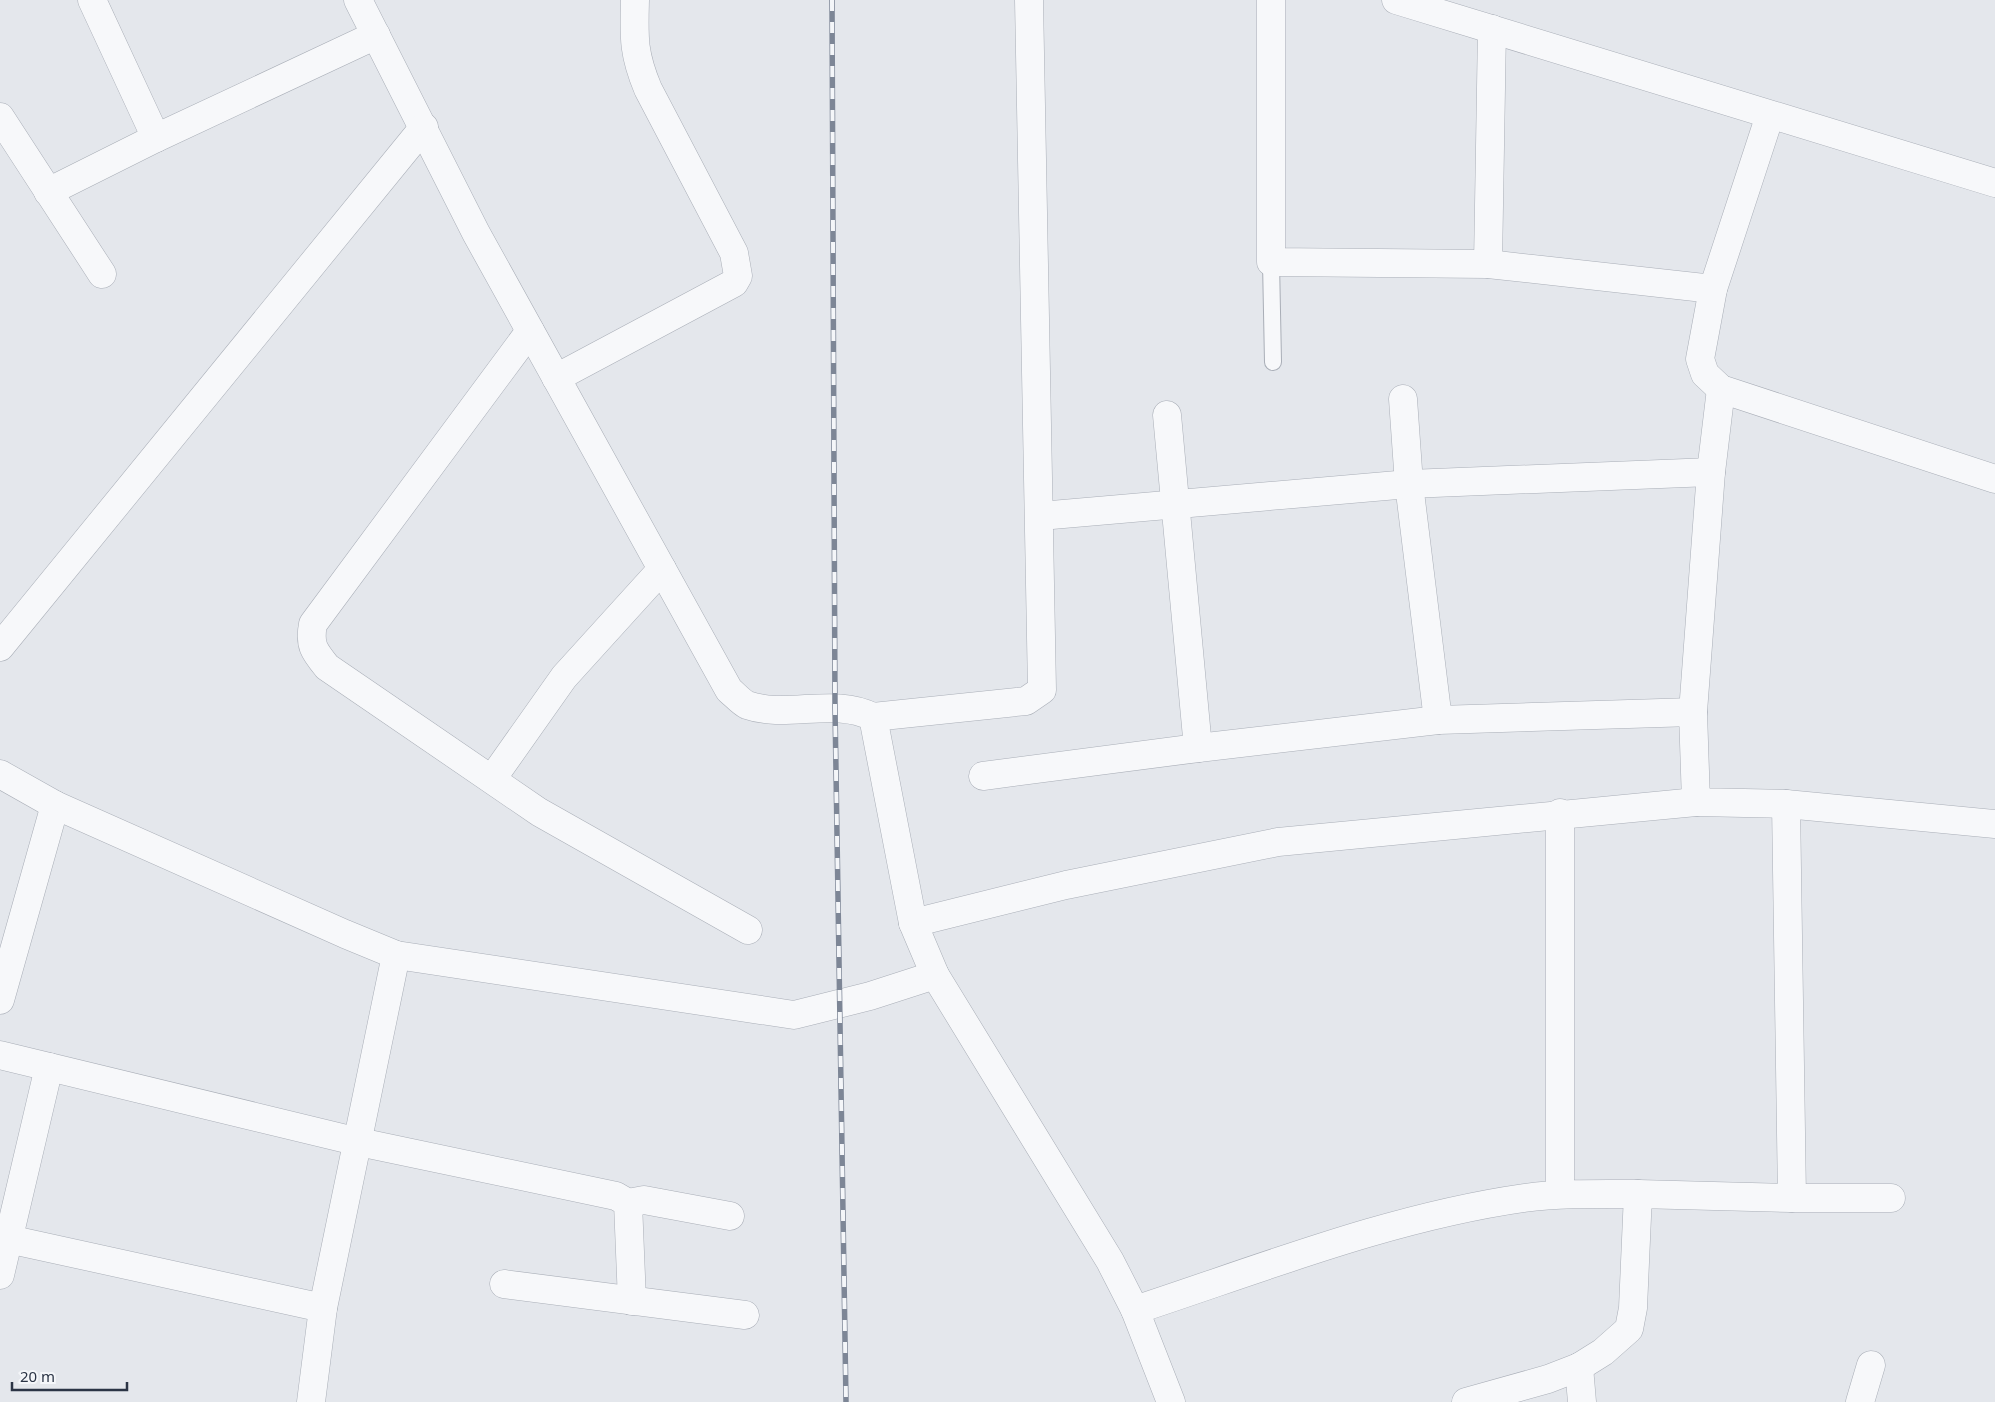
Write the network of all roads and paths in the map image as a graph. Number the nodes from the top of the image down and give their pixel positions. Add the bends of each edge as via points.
1 (92, 0) edge
2 (358, 0) edge
3 (635, 0) edge
4 (1029, 0) edge
5 (1271, 0) edge
6 (1396, 0) edge
7 (1492, 29) junction
8 (376, 34) junction
9 (1770, 114) junction
10 (0, 117) edge
11 (424, 127) junction
12 (156, 138) junction
13 (1995, 183) edge
14 (48, 192) junction
15 (1271, 262) junction
16 (1488, 264) junction
17 (102, 274) dead end
18 (1713, 289) junction
19 (530, 331) junction
20 (1273, 362) dead end
21 (556, 378) junction
22 (1721, 389) junction
23 (1404, 399) dead end
24 (1167, 415) dead end
25 (1712, 472) junction
26 (1995, 479) edge
27 (1409, 484) junction
28 (1174, 504) junction
29 (1040, 516) junction
30 (662, 569) junction
31 (0, 647) edge
32 (1693, 712) junction
33 (873, 716) junction
34 (1438, 720) junction
35 (1198, 748) junction
36 (0, 774) edge
37 (982, 776) dead end
38 (492, 779) junction
39 (1696, 802) junction
40 (1786, 804) junction
41 (55, 805) junction
42 (1560, 813) junction
43 (1995, 824) edge
44 (913, 922) junction
45 (748, 930) dead end
46 (396, 954) junction
47 (935, 975) junction
48 (0, 1000) edge
49 (0, 1055) edge
50 (49, 1066) junction
51 (359, 1142) junction
52 (1560, 1194) junction
53 (1638, 1194) junction
54 (1792, 1198) junction
55 (1891, 1198) dead end
56 (628, 1203) junction
57 (730, 1216) dead end
58 (8, 1239) junction
59 (0, 1275) edge
60 (504, 1284) dead end
61 (632, 1301) junction
62 (323, 1308) junction
63 (1135, 1310) junction
64 (745, 1315) dead end
65 (1871, 1365) dead end
66 (1579, 1367) junction
67 (311, 1402) edge
68 (1171, 1402) edge
69 (1466, 1402) edge
70 (1582, 1402) edge
71 (1860, 1402) edge

1 - 12 street
2 - 8 street
3 - 21 street via 636,61 734,253 738,276 734,283
4 - 29 street
5 - 15 street
6 - 7 street
7 - 9 street
7 - 16 street
8 - 11 street
8 - 12 street
9 - 13 street
9 - 18 street
10 - 14 street
11 - 19 street via 476,233
11 - 31 street
12 - 14 street
14 - 17 street
15 - 16 street
15 - 20 lane
16 - 18 street
18 - 22 street via 1700,359 1705,374
19 - 21 street
19 - 38 street via 313,624 310,640 315,653 327,667
21 - 30 street
22 - 25 street
22 - 26 street
23 - 27 street
24 - 28 street
25 - 27 street
25 - 32 street
27 - 28 street
27 - 34 street
28 - 29 street
28 - 35 street
29 - 33 street via 1042,690 1026,700
30 - 33 street via 729,690 746,704 774,709 853,710
30 - 38 street via 564,677
32 - 34 street
32 - 39 street
33 - 44 street
34 - 35 street
35 - 37 street
36 - 41 street
38 - 45 street via 572,831
39 - 40 street
39 - 42 street
40 - 43 street
40 - 54 street
41 - 46 street
41 - 48 street
42 - 44 street via 1278,842
42 - 52 street
44 - 47 street
46 - 47 street via 794,1015
46 - 51 street
47 - 63 street via 1110,1261
49 - 50 street
50 - 51 street
50 - 58 street
51 - 56 street via 616,1196
51 - 62 street
52 - 53 street
52 - 63 street via 1422,1218
53 - 54 street
53 - 66 street via 1633,1308 1629,1329 1603,1352
54 - 55 street
56 - 57 street via 644,1200
56 - 61 street
58 - 59 street
58 - 62 street
60 - 61 street
61 - 64 street
62 - 67 street
63 - 68 street
65 - 71 street
66 - 69 street
66 - 70 street

